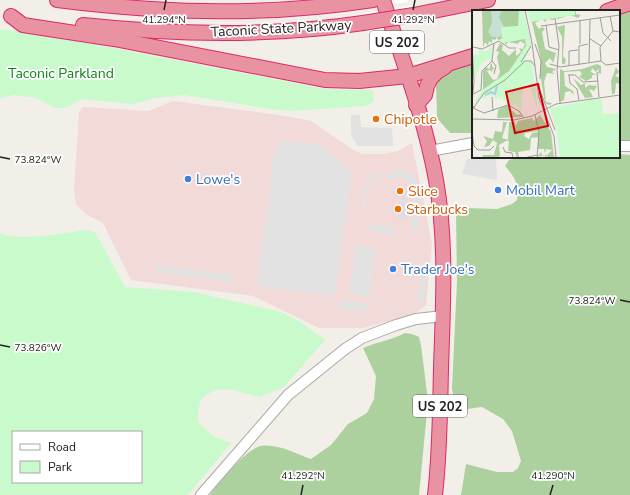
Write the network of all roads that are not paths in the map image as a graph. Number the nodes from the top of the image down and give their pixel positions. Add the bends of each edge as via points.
1 (57, 0) edge
2 (373, 0) edge
3 (383, 0) edge
4 (488, 0) edge
5 (630, 3) edge
6 (610, 10) edge
7 (5, 15) edge
8 (472, 56) edge
9 (472, 56) edge
10 (408, 76) junction
11 (416, 105) junction
12 (472, 143) edge
13 (430, 151) junction
14 (443, 316) junction
15 (201, 495) edge
16 (436, 495) edge

1 - 2 highway, Taconic State Parkway via 144,9 204,11 284,9
3 - 10 highway, US 202
4 - 7 highway, Taconic State Parkway, bridge via 363,23 278,32 199,33 119,28
5 - 6 highway
7 - 10 highway via 23,25 114,39 316,79 360,81
8 - 10 highway
9 - 11 highway via 437,72 429,82 425,95
10 - 11 highway, US 202
11 - 13 highway, US 202
12 - 13 street
13 - 14 highway, US 202 via 442,229
14 - 15 street via 416,319 396,325 362,338 345,349 288,395
14 - 16 highway, US 202

